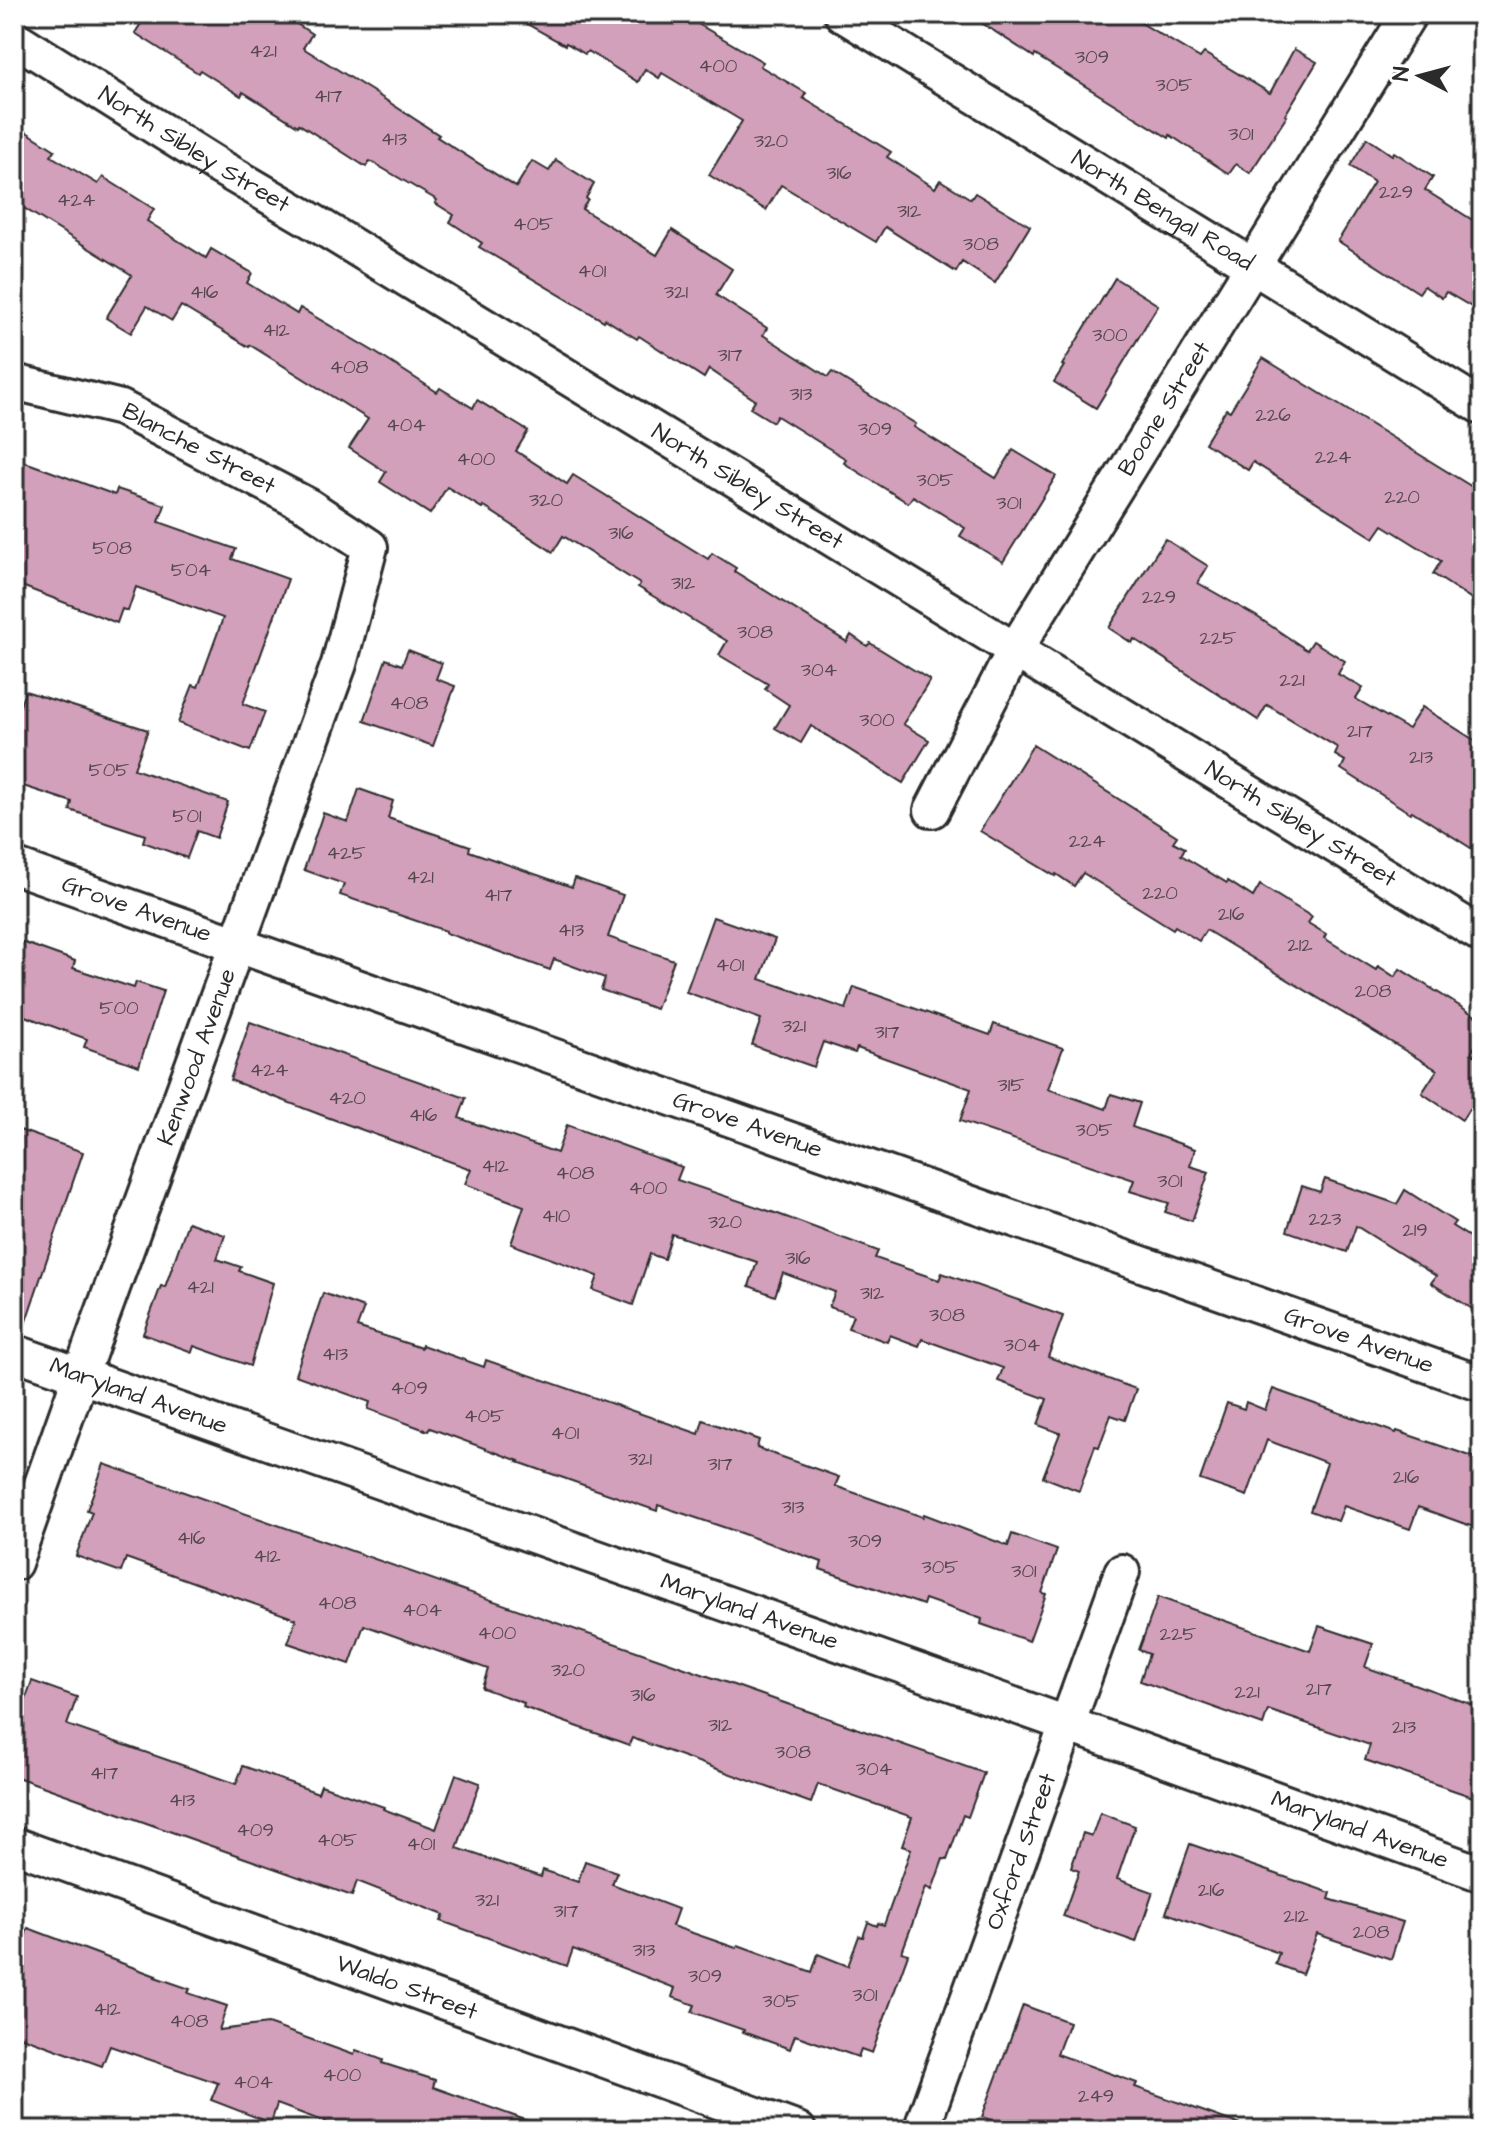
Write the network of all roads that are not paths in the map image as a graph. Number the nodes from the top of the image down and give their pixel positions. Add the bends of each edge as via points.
1 (842, 14) edge
2 (1409, 14) edge
3 (14, 38) edge
4 (1252, 266) junction
5 (14, 382) edge
6 (1482, 407) edge
7 (370, 547) joint
8 (1015, 650) junction
9 (932, 810) dead end
10 (14, 866) edge
11 (1482, 935) edge
12 (237, 945) junction
13 (14, 1352) edge
14 (80, 1376) junction
15 (1482, 1384) edge
16 (14, 1563) edge
17 (1122, 1572) dead end
18 (1067, 1724) junction
19 (14, 1845) edge
20 (1482, 1874) edge
21 (798, 2130) edge
22 (921, 2130) edge

1 - 4 street, North Bengal Road
2 - 4 street, Boone Street
3 - 8 street, North Sibley Street
4 - 6 street, North Bengal Road
4 - 8 street, Boone Street
5 - 7 street, Blanche Street via 121,408 308,506
7 - 12 street, Kenwood Avenue via 339,664
8 - 9 street, Boone Street
8 - 11 street, North Sibley Street
10 - 12 street, Grove Avenue
12 - 14 street, Kenwood Avenue
12 - 15 street, Grove Avenue
13 - 14 street, Maryland Avenue
14 - 16 street, Kenwood Avenue
14 - 18 street, Maryland Avenue
17 - 18 street, Oxford Street
18 - 20 street, Maryland Avenue
18 - 22 street, Oxford Street
19 - 21 street, Waldo Street

